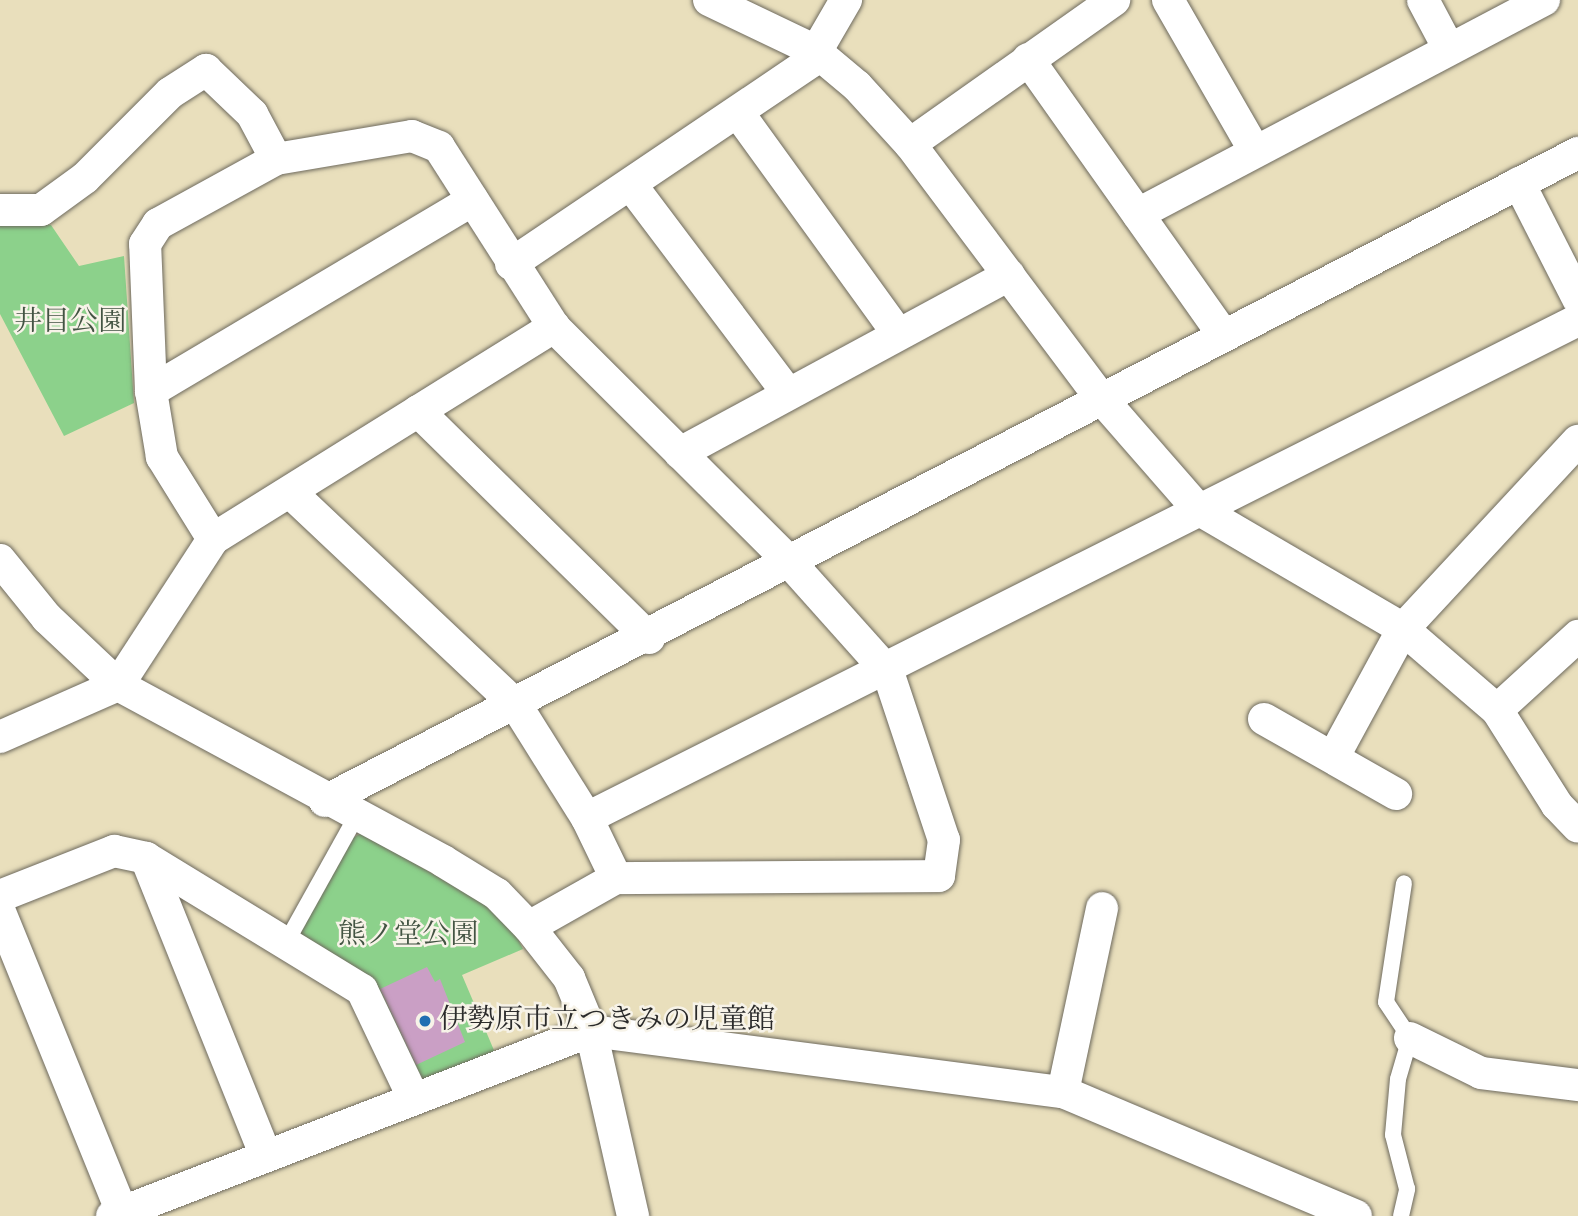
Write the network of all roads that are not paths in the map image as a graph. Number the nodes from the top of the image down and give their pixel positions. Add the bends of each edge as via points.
1 (709, 0) edge
2 (846, 0) edge
3 (1114, 0) edge
4 (1168, 0) edge
5 (1423, 0) edge
6 (1544, 0) edge
7 (1449, 49) junction
8 (814, 50) junction
9 (1028, 59) junction
10 (739, 114) junction
11 (910, 144) junction
12 (1255, 151) junction
13 (1578, 153) edge
14 (276, 159) junction
15 (1519, 183) junction
16 (631, 185) junction
17 (473, 200) junction
18 (0, 210) edge
19 (1138, 214) junction
20 (511, 264) junction
21 (1009, 275) junction
22 (1578, 299) edge
23 (1578, 320) edge
24 (554, 327) junction
25 (898, 334) junction
26 (1224, 335) junction
27 (151, 391) junction
28 (787, 392) junction
29 (1101, 398) junction
30 (418, 411) junction
31 (1578, 441) edge
32 (680, 453) junction
33 (290, 492) junction
34 (1198, 509) junction
35 (213, 539) junction
36 (788, 559) junction
37 (0, 560) edge
38 (1403, 629) junction
39 (1578, 636) edge
40 (649, 638) junction
41 (888, 672) junction
42 (118, 685) junction
43 (516, 705) junction
44 (1497, 710) junction
45 (1264, 719) dead end
46 (0, 737) edge
47 (1334, 756) junction
48 (1396, 794) dead end
49 (325, 801) junction
50 (356, 817) junction
51 (587, 818) junction
52 (1578, 827) edge
53 (146, 858) junction
54 (616, 878) junction
55 (1404, 883) dead end
56 (0, 896) edge
57 (1102, 908) dead end
58 (0, 912) edge
59 (529, 926) junction
60 (287, 942) junction
61 (591, 1031) junction
62 (1410, 1038) junction
63 (1578, 1085) edge
64 (1063, 1092) junction
65 (413, 1097) junction
66 (265, 1154) junction
67 (117, 1214) edge
68 (632, 1216) edge
69 (1356, 1216) edge
70 (1401, 1216) edge

1 - 8 street
2 - 8 street
3 - 9 street
4 - 12 street
5 - 7 street
6 - 7 street
7 - 12 street
8 - 10 street via 810,62
8 - 11 street via 858,86
9 - 11 street
9 - 19 street
10 - 16 street
10 - 25 street
11 - 21 street
12 - 19 street
13 - 15 street
14 - 17 street via 412,136 439,147
14 - 18 street via 252,114 206,70 170,93 85,178 41,210
14 - 27 street via 158,224 145,244
15 - 22 street
15 - 26 street
16 - 20 street
16 - 28 street
17 - 20 street
17 - 27 street
19 - 26 street
20 - 24 street
21 - 25 street
21 - 29 street
23 - 34 street
24 - 30 street
24 - 32 street
25 - 28 street
26 - 29 street
27 - 35 street via 162,457
28 - 32 street
29 - 34 street
29 - 36 street
30 - 33 street
30 - 40 street
31 - 38 street
32 - 36 street
33 - 35 street
33 - 43 street
34 - 38 street
34 - 41 street
35 - 42 street
36 - 40 street
36 - 41 street
37 - 42 street via 47,618
38 - 44 street
38 - 47 street
39 - 44 street
40 - 43 street
41 - 51 street
41 - 54 street via 944,840 939,876
42 - 46 street
42 - 49 street
43 - 49 street
43 - 51 street
44 - 52 street via 1557,805
45 - 47 street
47 - 48 street
49 - 50 street
50 - 59 street via 497,894
50 - 60 lane
51 - 54 street
53 - 56 street via 114,851
53 - 60 street
53 - 66 street
54 - 59 street
55 - 62 lane via 1386,1002
57 - 64 street
58 - 67 street
59 - 61 street via 569,978
60 - 65 street via 362,990
61 - 64 street
61 - 65 street
61 - 68 street
62 - 63 street via 1481,1073
62 - 70 lane via 1398,1079 1393,1135 1407,1189
64 - 69 street
65 - 66 street
66 - 67 street

